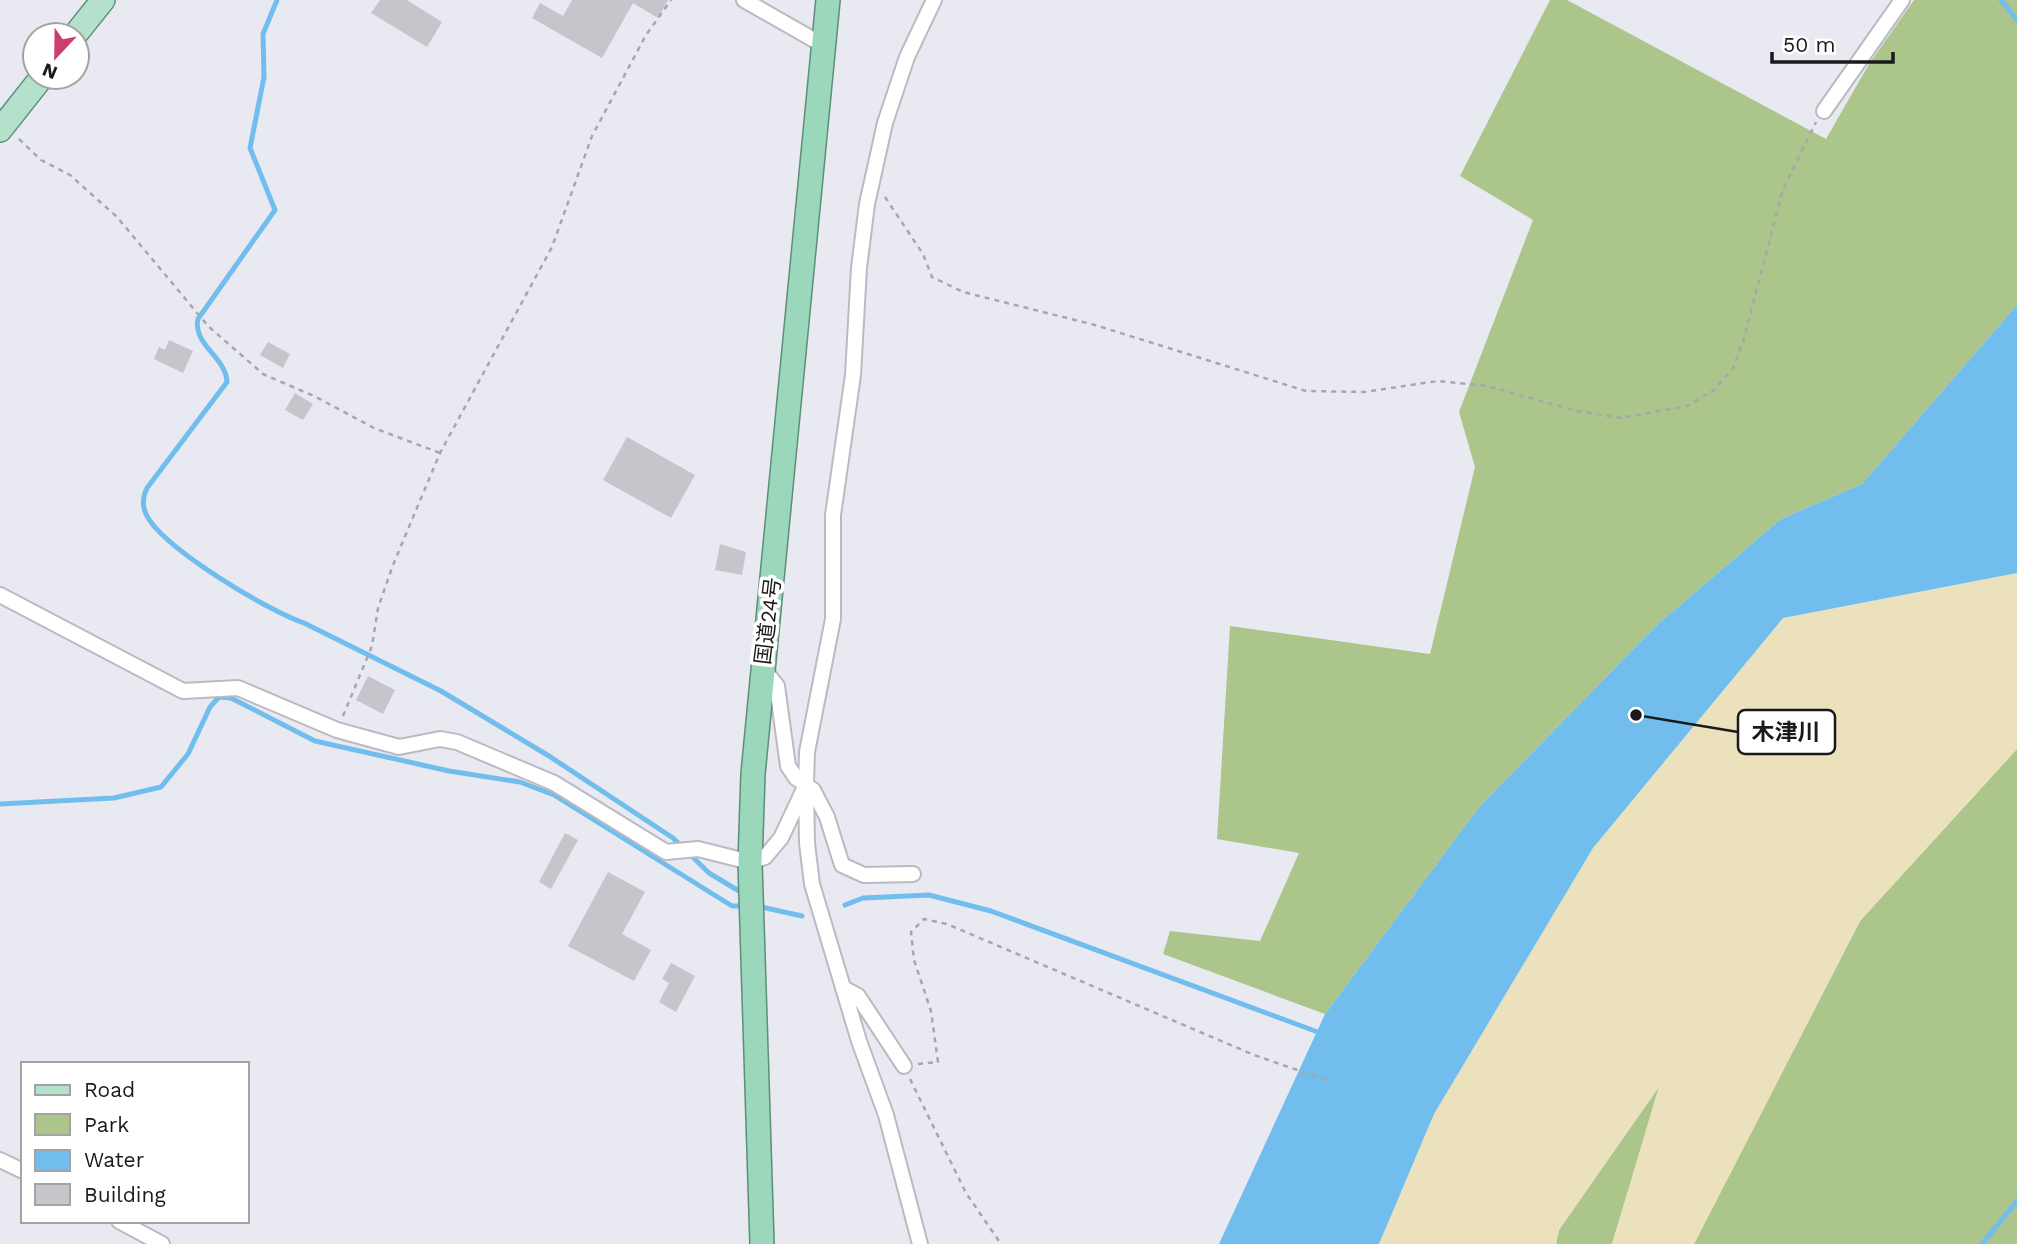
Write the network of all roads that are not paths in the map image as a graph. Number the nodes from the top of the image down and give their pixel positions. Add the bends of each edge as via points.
1 (103, 0) edge
2 (744, 0) edge
3 (828, 0) edge
4 (934, 0) edge
5 (1902, 0) edge
6 (86, 21) edge
7 (823, 45) junction
8 (31, 91) edge
9 (1824, 111) road end
10 (1, 127) edge
11 (0, 595) edge
12 (762, 667) junction
13 (806, 784) junction
14 (750, 871) junction
15 (914, 874) dead end
16 (843, 988) junction
17 (904, 1066) road end
18 (0, 1160) edge
19 (21, 1170) edge
20 (123, 1223) edge
21 (162, 1244) edge
22 (762, 1244) edge
23 (920, 1244) edge

1 - 6 main road
2 - 7 street
3 - 7 highway, 国道24号
4 - 13 street via 907,57 872,180 859,268 853,375 833,514 833,619 807,752
5 - 9 street
7 - 12 highway, 国道24号
8 - 10 main road
11 - 14 street via 183,691 238,688 337,730 399,747 440,739 457,742 554,783 666,852 698,849
12 - 13 street via 777,686 788,766
12 - 14 highway, 国道24号
13 - 14 street via 781,838
13 - 15 street via 827,817 842,865 864,875
13 - 16 street via 812,884
14 - 22 highway, 国道24号
16 - 17 street via 858,996
16 - 23 street via 886,1115
18 - 19 street
20 - 21 street

